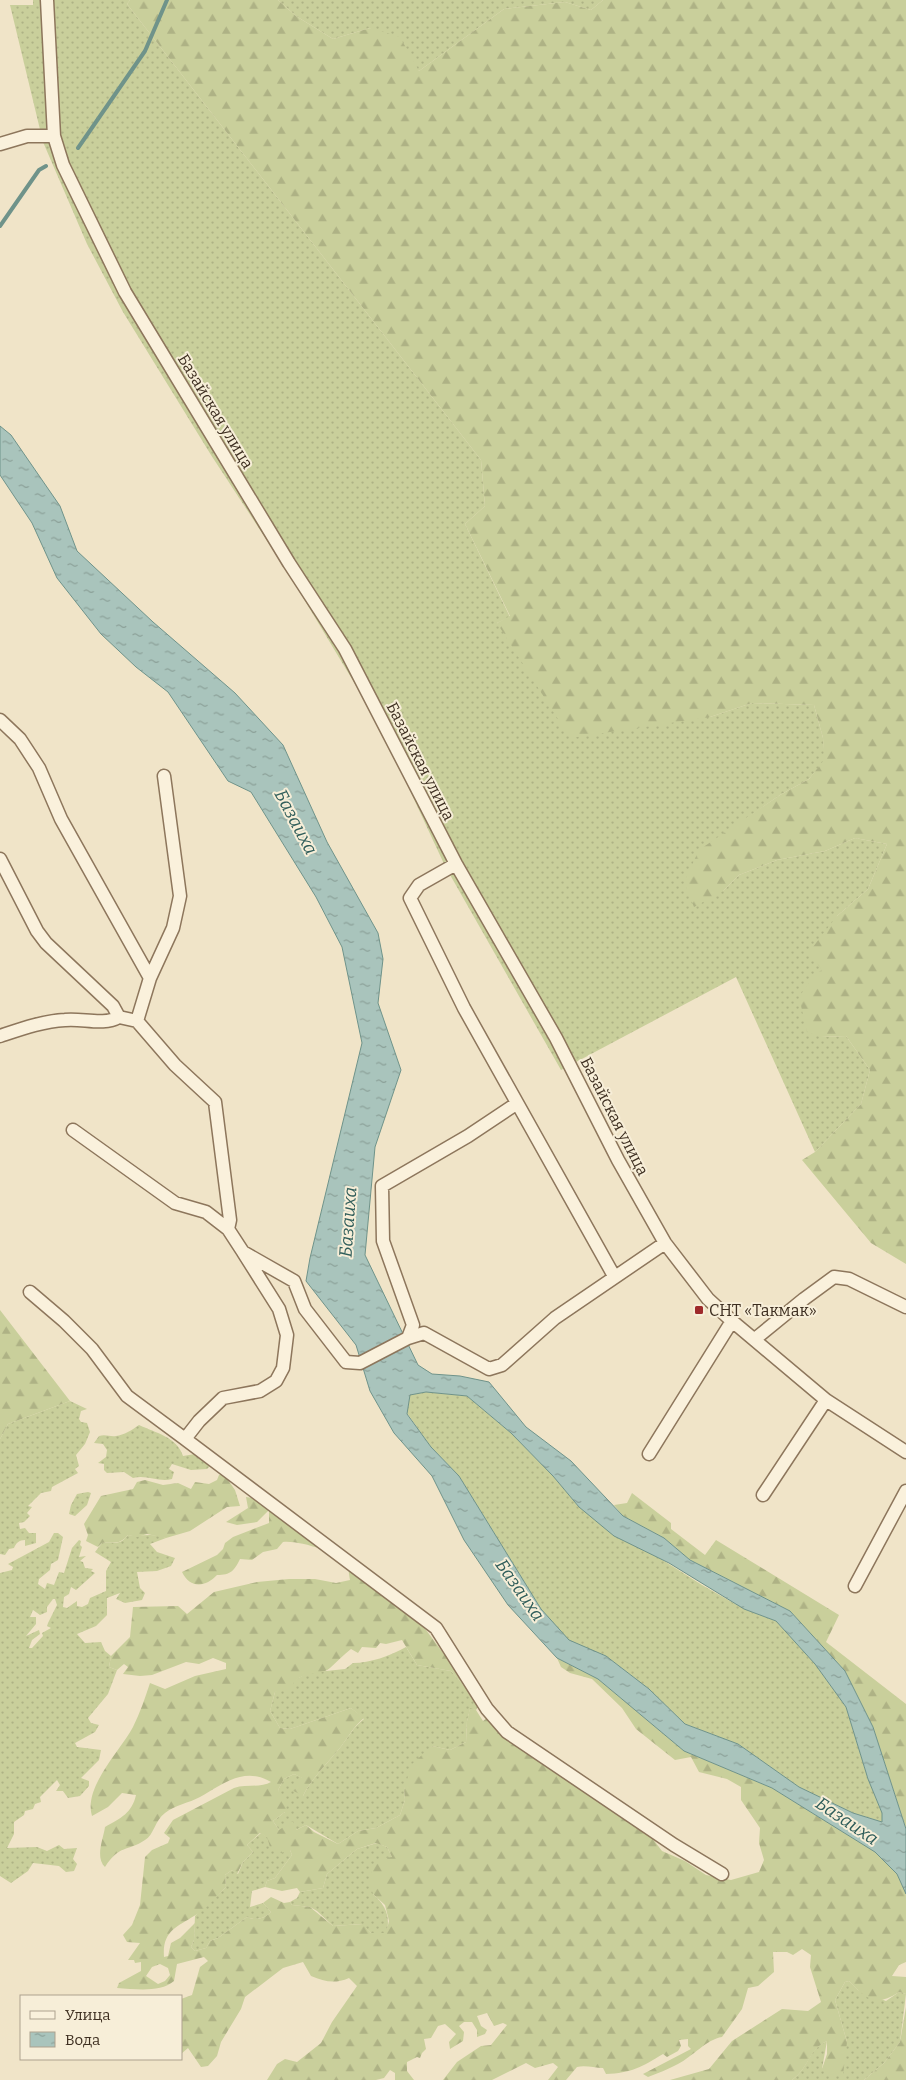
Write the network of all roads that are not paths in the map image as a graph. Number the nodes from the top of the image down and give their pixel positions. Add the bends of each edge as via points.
1 (47, 0) edge
2 (54, 136) junction
3 (0, 144) edge
4 (0, 720) edge
5 (164, 776) dead end
6 (0, 859) edge
7 (456, 864) junction
8 (150, 978) junction
9 (119, 1016) junction
10 (137, 1021) junction
11 (0, 1036) edge
12 (516, 1104) junction
13 (73, 1130) dead end
14 (228, 1229) junction
15 (665, 1243) junction
16 (243, 1252) junction
17 (614, 1276) junction
18 (30, 1292) dead end
19 (906, 1307) edge
20 (732, 1321) junction
21 (408, 1338) junction
22 (755, 1339) junction
23 (826, 1400) junction
24 (185, 1439) junction
25 (906, 1452) edge
26 (649, 1454) dead end
27 (906, 1491) edge
28 (763, 1495) dead end
29 (855, 1586) dead end
30 (722, 1874) dead end

1 - 2 street, Базайская улица
2 - 3 street via 27,136
2 - 7 street, Базайская улица via 63,165 125,292 289,563 345,649
4 - 8 street via 20,739 39,768 61,819
5 - 8 street via 180,896 173,928
6 - 9 street via 46,943 113,1006
7 - 12 street via 418,885 410,898
7 - 15 street, Базайская улица via 563,1052
8 - 10 street
9 - 10 street
9 - 11 street via 110,1022 65,1020 33,1025
10 - 14 street via 175,1065 216,1102 230,1220
12 - 17 street
12 - 21 street via 382,1186 383,1241 413,1326
13 - 14 street via 175,1203 206,1212
14 - 16 street
15 - 17 street
15 - 20 street, Базайская улица via 708,1299
16 - 21 street via 294,1281 305,1309 346,1362 360,1364
16 - 24 street via 278,1309 287,1335 283,1368 276,1381 260,1391 223,1398
17 - 21 street via 555,1318 502,1365 489,1369 424,1333
18 - 24 street via 92,1349 127,1396
19 - 22 street via 849,1279 834,1277
20 - 22 street, Базайская улица
20 - 26 street
22 - 23 street, Базайская улица
23 - 25 street, Базайская улица
23 - 28 street
24 - 30 street via 436,1628 486,1709 507,1732
27 - 29 street

